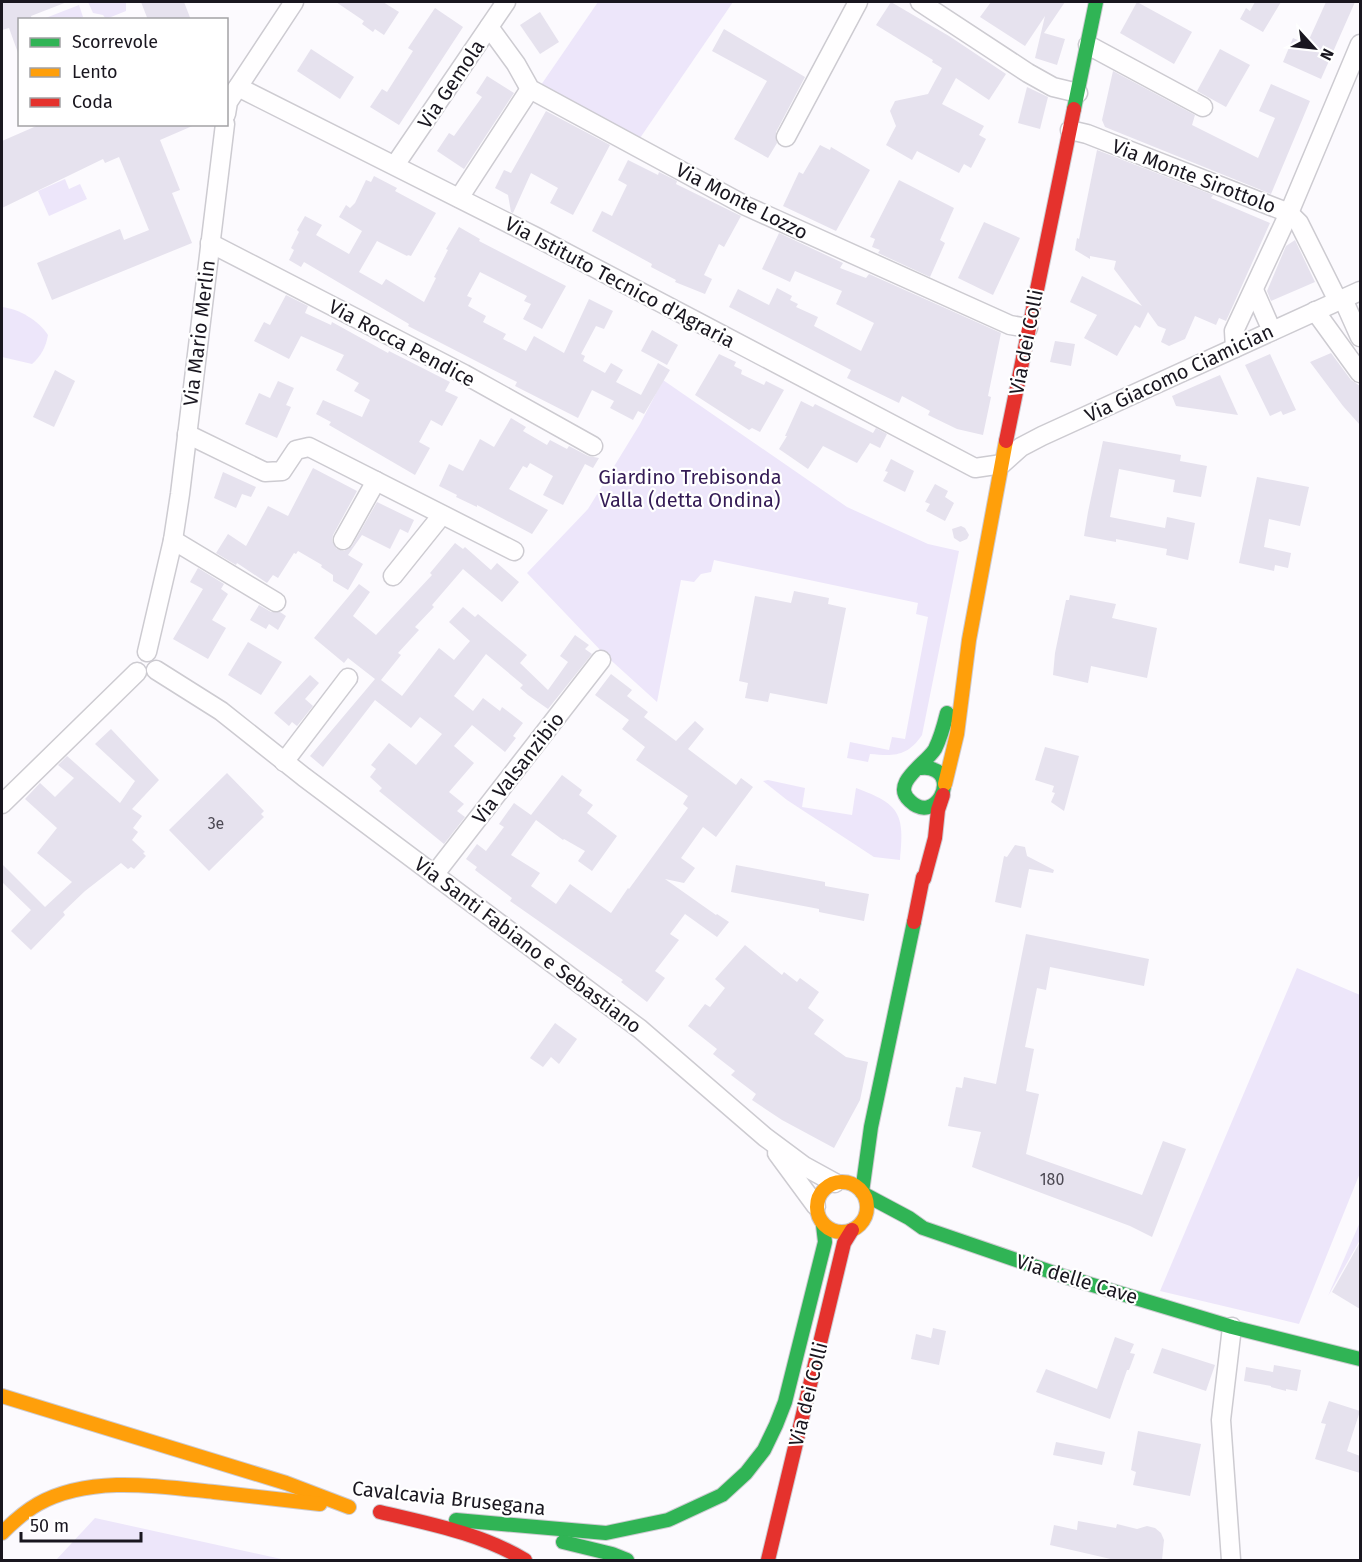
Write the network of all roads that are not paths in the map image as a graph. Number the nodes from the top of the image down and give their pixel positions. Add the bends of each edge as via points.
1 (294, 2) edge
2 (506, 2) edge
3 (858, 2) edge
4 (920, 2) edge
5 (1096, 2) edge
6 (489, 27) junction
7 (1360, 44) edge
8 (1088, 45) junction
9 (238, 87) junction
10 (530, 89) junction
11 (1078, 93) junction
12 (228, 102) edge
13 (1203, 107) dead end
14 (225, 126) edge
15 (1070, 130) junction
16 (786, 137) dead end
17 (395, 165) junction
18 (459, 198) junction
19 (1289, 213) junction
20 (210, 243) junction
21 (1254, 291) junction
22 (1360, 291) edge
23 (1340, 300) junction
24 (1315, 311) junction
25 (1028, 328) junction
26 (1272, 331) junction
27 (1360, 337) edge
28 (1235, 348) junction
29 (1360, 373) edge
30 (188, 434) junction
31 (593, 446) dead end
32 (1002, 464) junction
33 (376, 480) junction
34 (442, 515) junction
35 (172, 540) junction
36 (343, 540) dead end
37 (514, 551) dead end
38 (393, 576) dead end
39 (276, 602) dead end
40 (969, 640) junction
41 (147, 652) junction
42 (601, 660) dead end
43 (156, 670) junction
44 (137, 672) junction
45 (348, 678) dead end
46 (284, 762) junction
47 (918, 768) junction
48 (944, 789) junction
49 (2, 804) edge
50 (914, 804) junction
51 (434, 875) junction
52 (924, 879) junction
53 (871, 1126) junction
54 (765, 1137) junction
55 (837, 1182) junction
56 (863, 1193) junction
57 (816, 1206) junction
58 (880, 1224) dead end
59 (823, 1225) junction
60 (895, 1227) dead end
61 (923, 1228) junction
62 (855, 1229) junction
63 (1232, 1327) junction
64 (800, 1340) joint
65 (1360, 1359) edge
66 (2, 1396) edge
67 (364, 1509) junction
68 (491, 1524) junction
69 (777, 1527) junction
70 (2, 1533) edge
71 (525, 1560) edge
72 (627, 1560) edge
73 (768, 1560) edge
74 (780, 1560) edge
75 (1231, 1560) edge

1 - 9 street
2 - 6 street, Via Gemola
3 - 16 street
4 - 11 street via 1028,73 1053,87
5 - 8 main road, Via dei Colli
6 - 10 street
6 - 17 street, Via Gemola
7 - 19 street
8 - 11 main road, Via dei Colli
8 - 13 street
9 - 12 street
9 - 17 street, Via Istituto Tecnico d'Agraria
10 - 18 street
10 - 25 street, Via Monte Lozzo via 746,206 1010,325
11 - 15 main road, Via dei Colli
14 - 20 street, Via Mario Merlin
15 - 19 street, Via Monte Sirottolo
15 - 25 main road, Via dei Colli
17 - 18 street, Via Istituto Tecnico d'Agraria
18 - 32 street, Via Istituto Tecnico d'Agraria via 962,462 975,468
19 - 21 street
19 - 23 street, Via Monte Sirottolo via 1299,223
20 - 30 street, Via Mario Merlin
20 - 31 street, Via Rocca Pendice via 464,374
21 - 26 street
21 - 28 street via 1234,331
22 - 23 street, Via Giacomo Ciamician
23 - 24 street, Via Giacomo Ciamician
23 - 27 street, Via Monte Sirottolo
24 - 26 street, Via Giacomo Ciamician
24 - 29 street
25 - 32 main road, Via dei Colli
26 - 28 street, Via Giacomo Ciamician
28 - 32 street, Via Giacomo Ciamician via 1042,436 1021,447
30 - 33 street via 265,472 282,471 296,450 309,447
30 - 35 street, Via Mario Merlin
32 - 40 main road, Via dei Colli
33 - 34 street
33 - 36 street
34 - 37 street
34 - 38 street
35 - 39 street
35 - 41 street, Via Mario Merlin
40 - 47 main road, Via dei Colli via 938,743
40 - 48 main road, Via dei Colli via 957,734
41 - 43 street via 156,658
41 - 44 street via 136,657
42 - 51 street, Via Valsanzibio
43 - 44 street via 145,676
43 - 46 street, Via Santi Fabiano e Sebastiano via 221,711
44 - 49 street
45 - 46 street
46 - 51 street, Via Santi Fabiano e Sebastiano
47 - 48 main road via 932,768 943,777
47 - 50 main road, Via dei Colli via 905,783 906,794
48 - 50 main road via 940,800 930,806
48 - 52 main road, Via dei Colli
50 - 52 main road, Via dei Colli
51 - 54 street, Via Santi Fabiano e Sebastiano via 640,1029
52 - 53 main road, Via dei Colli
53 - 55 main road, Via dei Colli via 851,1165
53 - 56 main road, Via dei Colli
54 - 55 street, Via Santi Fabiano e Sebastiano via 804,1166
54 - 57 street, Via Santi Fabiano e Sebastiano
55 - 56 main road via 853,1184
55 - 57 main road, Via dei Colli via 824,1188
56 - 61 main road, Via delle Cave via 909,1216
56 - 62 main road, Via dei Colli via 865,1217
57 - 59 main road, Via dei Colli
58 - 62 main road
59 - 62 main road via 837,1232
59 - 64 main road, Via dei Colli via 825,1242
60 - 61 main road, Via delle Cave
61 - 63 main road, Via delle Cave via 1066,1277
62 - 69 main road, Via dei Colli via 844,1243
63 - 65 main road, Via delle Cave
63 - 75 street via 1221,1420
64 - 68 main road, Cavalcavia Brusegana via 785,1402 764,1450 722,1495 668,1520 606,1533
66 - 67 main road
67 - 68 main road, Cavalcavia Brusegana
67 - 70 main road, Cavalcavia Brusegana via 166,1487 102,1485 39,1503
67 - 71 main road via 469,1534
68 - 72 main road
69 - 73 main road
69 - 74 street, Via dei Colli

